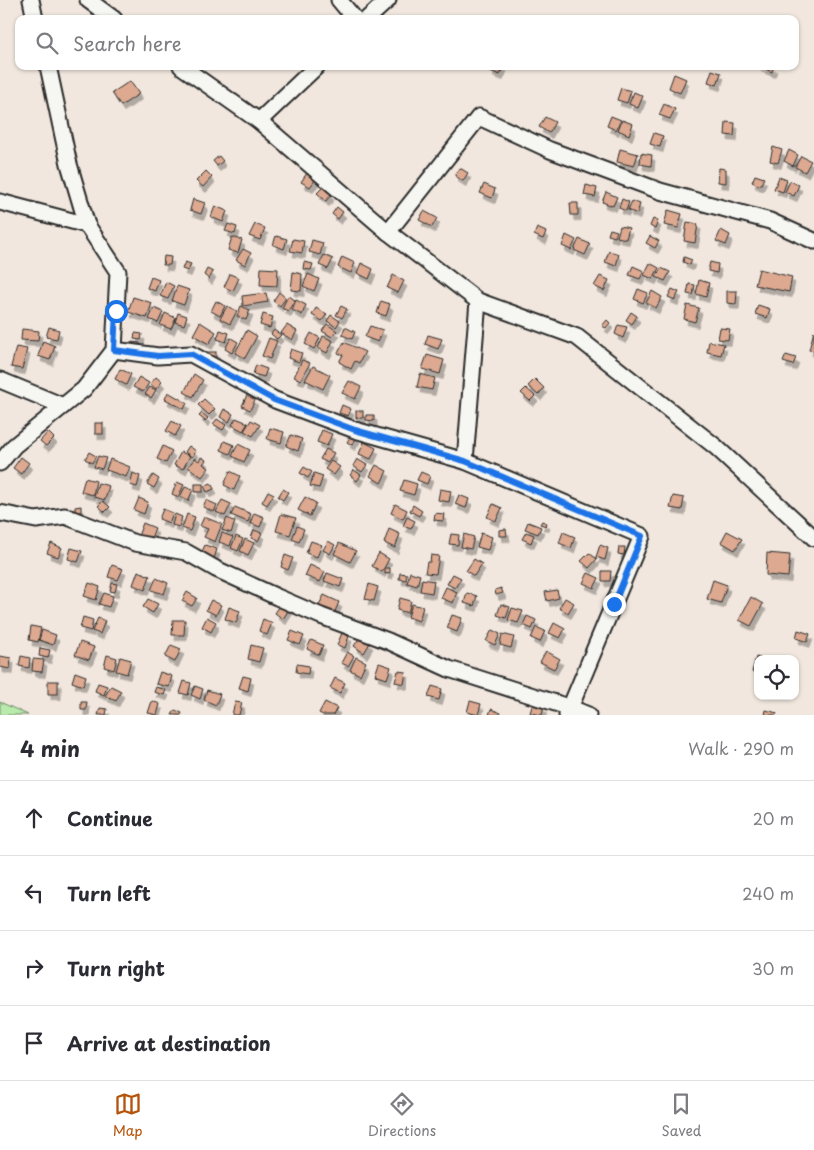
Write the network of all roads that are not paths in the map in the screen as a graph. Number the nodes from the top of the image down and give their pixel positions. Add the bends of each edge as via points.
1 (31, 0) edge
2 (88, 0) edge
3 (339, 0) edge
4 (388, 0) edge
5 (34, 15) edge
6 (109, 15) edge
7 (352, 15) edge
8 (371, 15) edge
9 (49, 70) edge
10 (186, 70) edge
11 (313, 70) edge
12 (260, 121) junction
13 (0, 202) edge
14 (87, 226) junction
15 (388, 232) junction
16 (814, 241) edge
17 (478, 301) junction
18 (114, 350) junction
19 (0, 380) edge
20 (63, 406) junction
21 (465, 461) junction
22 (0, 463) edge
23 (0, 513) edge
24 (814, 538) edge
25 (569, 711) edge
26 (588, 715) edge

1 - 5 street
2 - 6 street
3 - 7 street
4 - 8 street
9 - 14 street via 69,164
10 - 12 street
11 - 12 street
12 - 15 street
13 - 14 street
14 - 18 street via 118,272
15 - 16 street via 478,117 550,150 660,191 770,221
15 - 17 street
17 - 21 street
17 - 24 street via 577,337 716,447
18 - 20 street via 84,389
18 - 21 street via 158,356 191,354 274,400 355,430
19 - 20 street
20 - 22 street via 14,446
21 - 25 street via 642,536
23 - 25 street via 36,520 65,516 135,543 186,552 277,597 388,641 450,670
25 - 26 street

